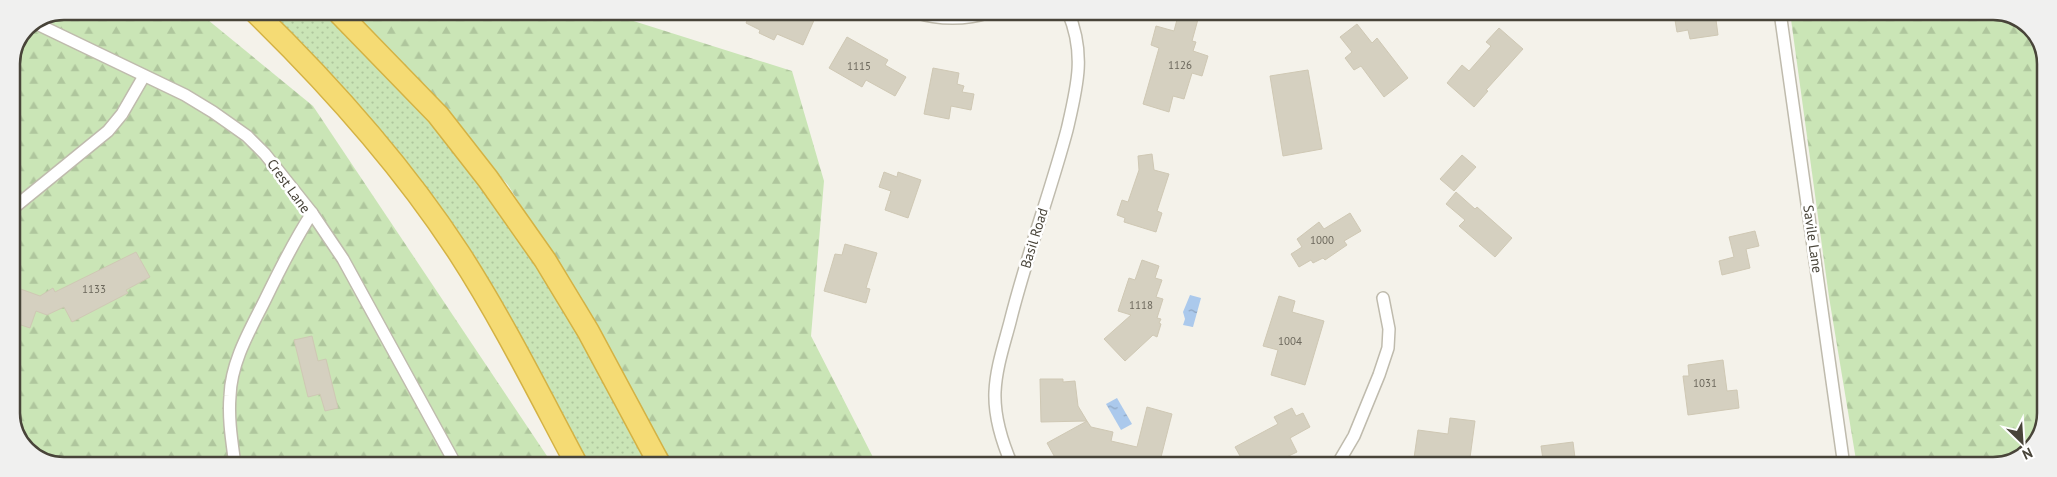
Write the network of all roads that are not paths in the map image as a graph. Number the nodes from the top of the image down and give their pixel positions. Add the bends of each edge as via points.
1 (263, 20) edge
2 (346, 20) edge
3 (1071, 20) edge
4 (1781, 20) edge
5 (41, 26) edge
6 (144, 76) junction
7 (20, 203) edge
8 (312, 214) junction
9 (1384, 298) dead end
10 (234, 457) edge
11 (452, 457) edge
12 (573, 457) edge
13 (656, 457) edge
14 (1008, 457) edge
15 (1342, 457) edge
16 (1843, 457) edge

1 - 12 highway via 346,104 443,230 499,320
2 - 13 highway via 438,115 488,179 545,260 588,330
3 - 14 street, Basil Road via 1078,43 1080,68 1074,103 1018,288 997,370 997,419
4 - 16 street, Savile Lane
5 - 6 street, Crest Lane
6 - 7 street via 108,131
6 - 8 street, Crest Lane via 185,95 247,136 279,170
8 - 10 street, Crest Lane via 244,342 234,373 230,422
8 - 11 street via 343,259
9 - 15 street via 1389,329 1388,348 1354,436

